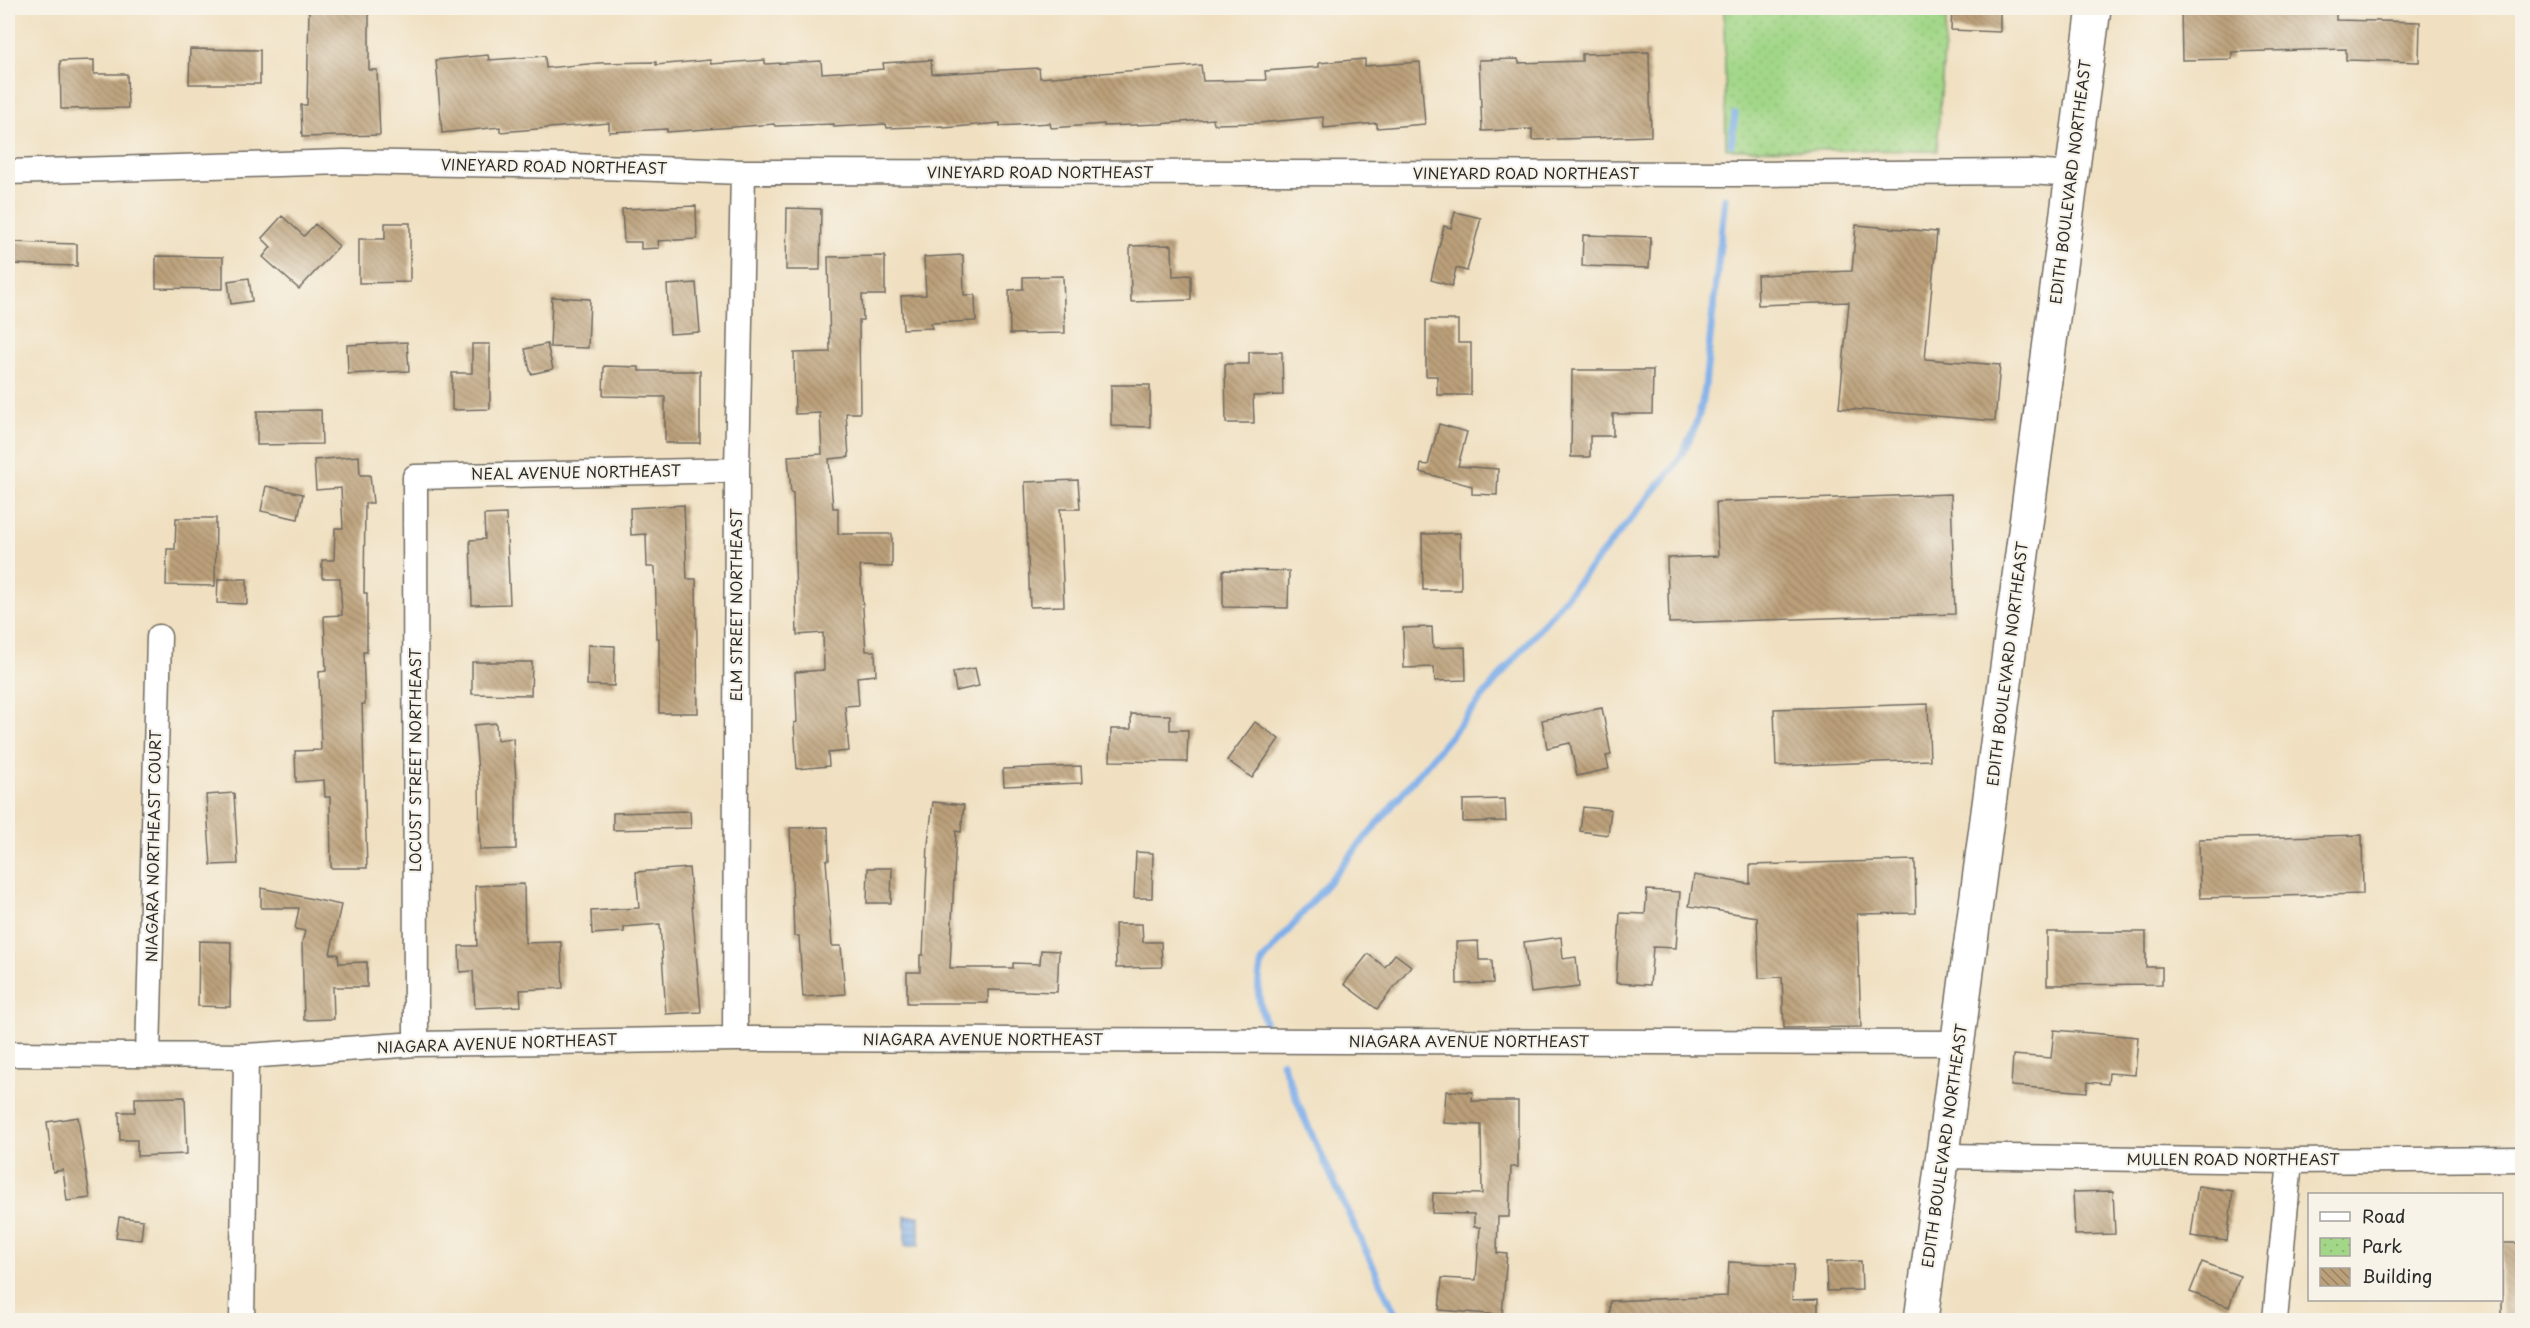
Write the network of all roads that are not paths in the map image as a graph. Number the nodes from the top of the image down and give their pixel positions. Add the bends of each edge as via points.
1 (2094, 8) edge
2 (8, 172) edge
3 (743, 172) junction
4 (2072, 175) junction
5 (737, 470) junction
6 (415, 477) joint
7 (159, 637) dead end
8 (735, 1039) junction
9 (1959, 1042) junction
10 (416, 1044) junction
11 (8, 1054) edge
12 (148, 1055) junction
13 (246, 1056) junction
14 (1943, 1156) junction
15 (2523, 1159) edge
16 (2290, 1161) junction
17 (242, 1320) edge
18 (1921, 1320) edge
19 (2275, 1320) edge

1 - 4 street, EDITH BOULEVARD NORTHEAST
2 - 3 street, VINEYARD ROAD NORTHEAST via 344,162
3 - 4 street, VINEYARD ROAD NORTHEAST
3 - 5 street, ELM STREET NORTHEAST
4 - 9 street, EDITH BOULEVARD NORTHEAST
5 - 6 street, NEAL AVENUE NORTHEAST
5 - 8 street, ELM STREET NORTHEAST
6 - 10 street, LOCUST STREET NORTHEAST
7 - 12 street, NIAGARA NORTHEAST COURT
8 - 9 street, NIAGARA AVENUE NORTHEAST
8 - 10 street, NIAGARA AVENUE NORTHEAST
9 - 14 street, EDITH BOULEVARD NORTHEAST
10 - 13 street, NIAGARA AVENUE NORTHEAST
11 - 12 street, NIAGARA AVENUE NORTHEAST
12 - 13 street, NIAGARA AVENUE NORTHEAST
13 - 17 street
14 - 16 street, MULLEN ROAD NORTHEAST
14 - 18 street, EDITH BOULEVARD NORTHEAST
15 - 16 street, MULLEN ROAD NORTHEAST
16 - 19 street

